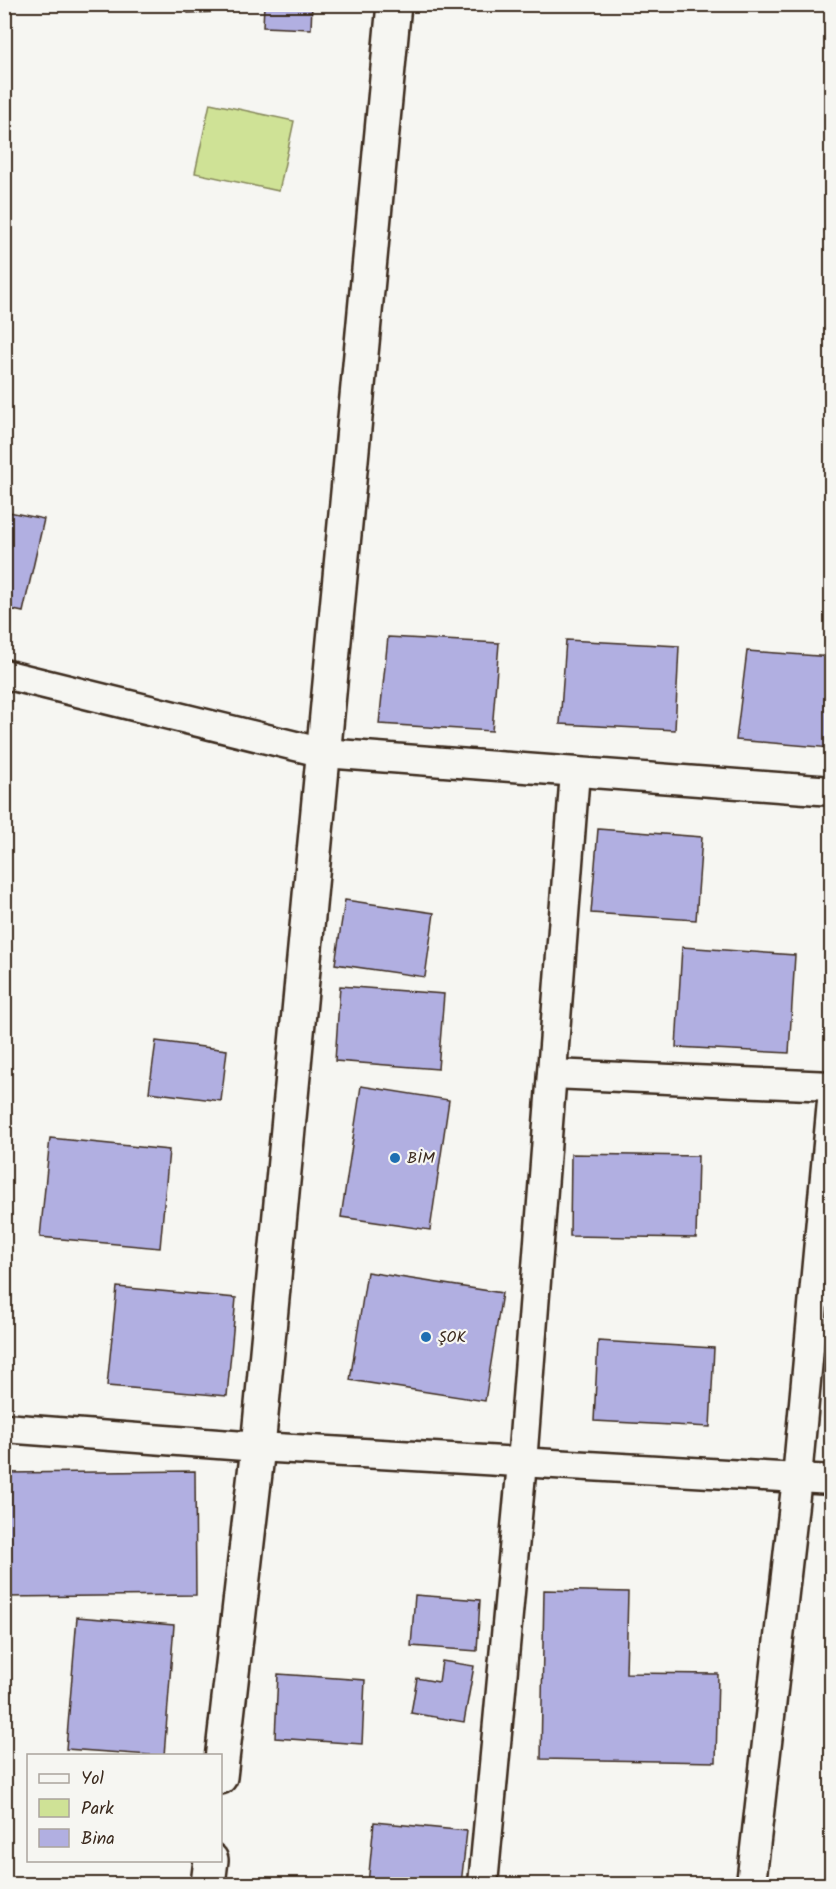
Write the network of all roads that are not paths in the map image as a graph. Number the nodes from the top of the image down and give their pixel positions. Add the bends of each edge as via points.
1 (394, 4) edge
2 (4, 674) edge
3 (324, 753) junction
4 (575, 772) junction
5 (831, 791) edge
6 (552, 1074) junction
7 (831, 1086) edge
8 (831, 1101) edge
9 (4, 1428) edge
10 (258, 1448) junction
11 (522, 1463) junction
12 (797, 1478) junction
13 (831, 1480) edge
14 (222, 1760) edge
15 (211, 1862) edge
16 (208, 1884) edge
17 (483, 1884) edge
18 (751, 1884) edge

1 - 3 main road
2 - 3 street
3 - 4 street
3 - 10 main road
4 - 5 street
4 - 6 street
6 - 7 street
6 - 11 street
8 - 12 street
9 - 10 street
10 - 11 street
10 - 14 main road
11 - 12 street
11 - 17 street
12 - 13 street
12 - 18 street
15 - 16 main road

